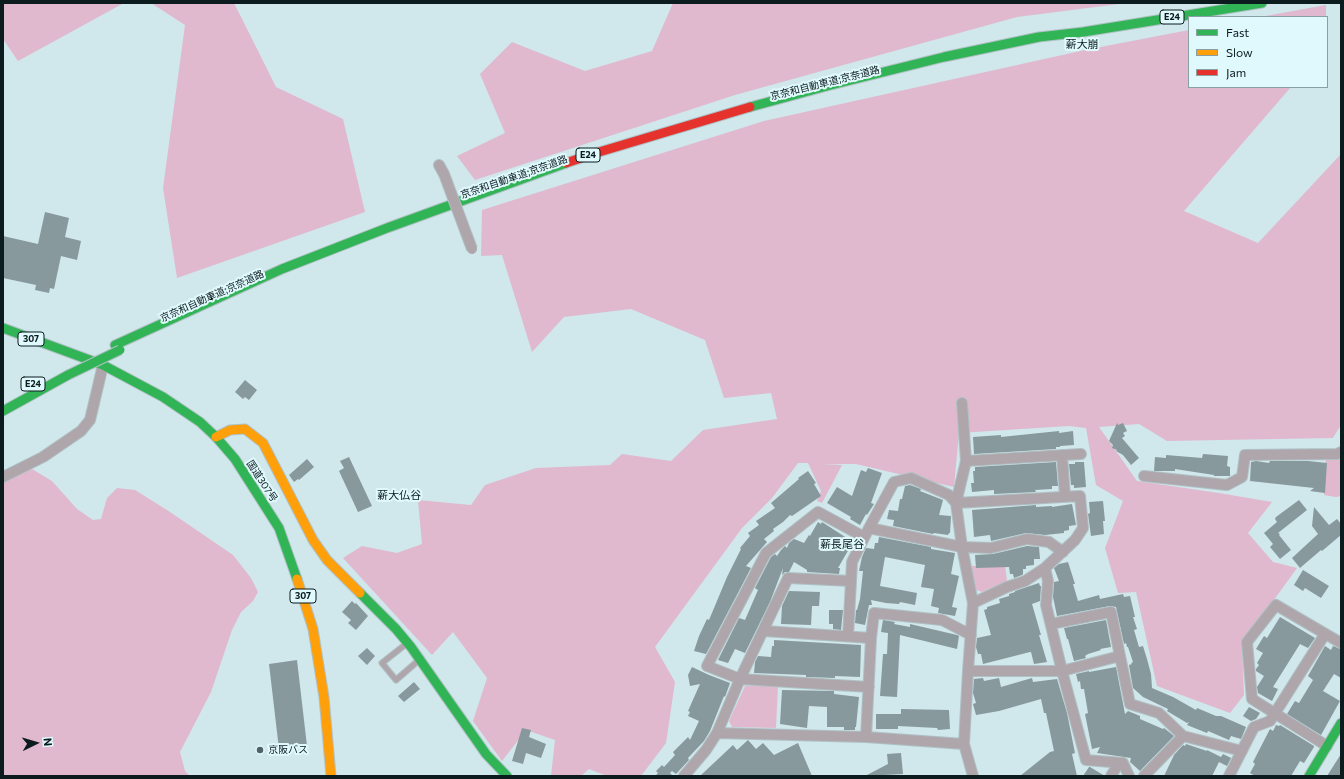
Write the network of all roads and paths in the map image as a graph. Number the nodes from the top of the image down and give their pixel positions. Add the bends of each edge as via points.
1 (1262, 3) edge
2 (439, 165) dead end
3 (472, 249) dead end
4 (3, 328) edge
5 (103, 365) junction
6 (65, 372) junction
7 (28, 387) dead end
8 (962, 403) dead end
9 (3, 413) edge
10 (216, 437) junction
11 (1341, 452) edge
12 (1081, 454) dead end
13 (1062, 455) junction
14 (966, 461) junction
15 (1144, 476) dead end
16 (3, 477) edge
17 (1065, 497) junction
18 (956, 504) junction
19 (867, 533) junction
20 (962, 547) junction
21 (1063, 552) junction
22 (1045, 568) junction
23 (851, 581) junction
24 (973, 603) junction
25 (1051, 624) junction
26 (764, 631) junction
27 (1325, 634) junction
28 (971, 635) junction
29 (848, 636) junction
30 (871, 638) junction
31 (408, 642) junction
32 (1341, 643) edge
33 (1120, 656) junction
34 (420, 660) junction
35 (968, 671) junction
36 (1062, 671) junction
37 (740, 679) junction
38 (869, 687) junction
39 (1275, 714) junction
40 (1341, 723) edge
41 (717, 733) junction
42 (1183, 736) junction
43 (866, 737) junction
44 (964, 744) junction
45 (1327, 746) junction
46 (1242, 751) junction
47 (1119, 763) junction
48 (331, 776) edge
49 (507, 776) edge
50 (684, 776) edge
51 (973, 776) edge
52 (1111, 776) edge
53 (1129, 776) edge
54 (1144, 776) edge
55 (1229, 776) edge
56 (1309, 776) edge

1 - 6 main road, 京奈和自動車道;京奈道路 / E24 via 1039,37 944,57 736,111 599,152 494,188 282,269
2 - 3 street, bridge
4 - 5 main road, 国道307号 / 307
5 - 10 main road, 国道307号 / 307 via 163,397 200,422
5 - 16 street via 90,420 81,431 43,457
6 - 7 main road, 京奈和自動車道;京奈道路 / E24
6 - 9 main road, 京奈和自動車道;京奈道路 / E24
8 - 14 street
10 - 31 main road via 230,430 245,429 263,443 313,540 343,577
10 - 48 main road, 国道307号 / 307 via 235,459 279,528 298,580 313,629 324,697
11 - 15 street via 1245,455 1242,477 1227,485
12 - 13 street
13 - 14 street
13 - 17 street
14 - 18 street
17 - 18 street
17 - 21 street via 1080,496 1083,528
18 - 19 street via 949,495 911,478 894,482
18 - 20 street
19 - 20 street
19 - 23 street via 852,562
19 - 37 street via 818,512 766,553 707,666
20 - 21 street via 991,548 1028,540 1049,542
20 - 24 street
21 - 22 street
22 - 24 street via 1025,581
22 - 25 street via 1048,581 1046,605
23 - 26 street via 788,578
23 - 29 street
24 - 28 street
25 - 33 street via 1111,612
25 - 36 street
26 - 29 street
26 - 37 street
27 - 32 street
27 - 39 street
27 - 39 street via 1276,605 1246,642 1252,699
28 - 30 street via 942,620 874,613
28 - 35 street
29 - 30 street
30 - 38 street
31 - 34 main road
31 - 34 lane via 382,663 396,680
33 - 36 street
33 - 42 street via 1130,704 1159,713
34 - 49 main road via 486,754
35 - 36 street
35 - 44 street
36 - 47 street via 1086,760
37 - 38 street
37 - 41 street
38 - 43 street
39 - 45 street
39 - 46 street via 1270,721 1254,727
40 - 45 main road
41 - 43 street
41 - 50 street
42 - 46 street
42 - 54 street
43 - 44 street
44 - 51 street
45 - 56 main road
46 - 55 street
47 - 52 street
47 - 53 street via 1123,763

